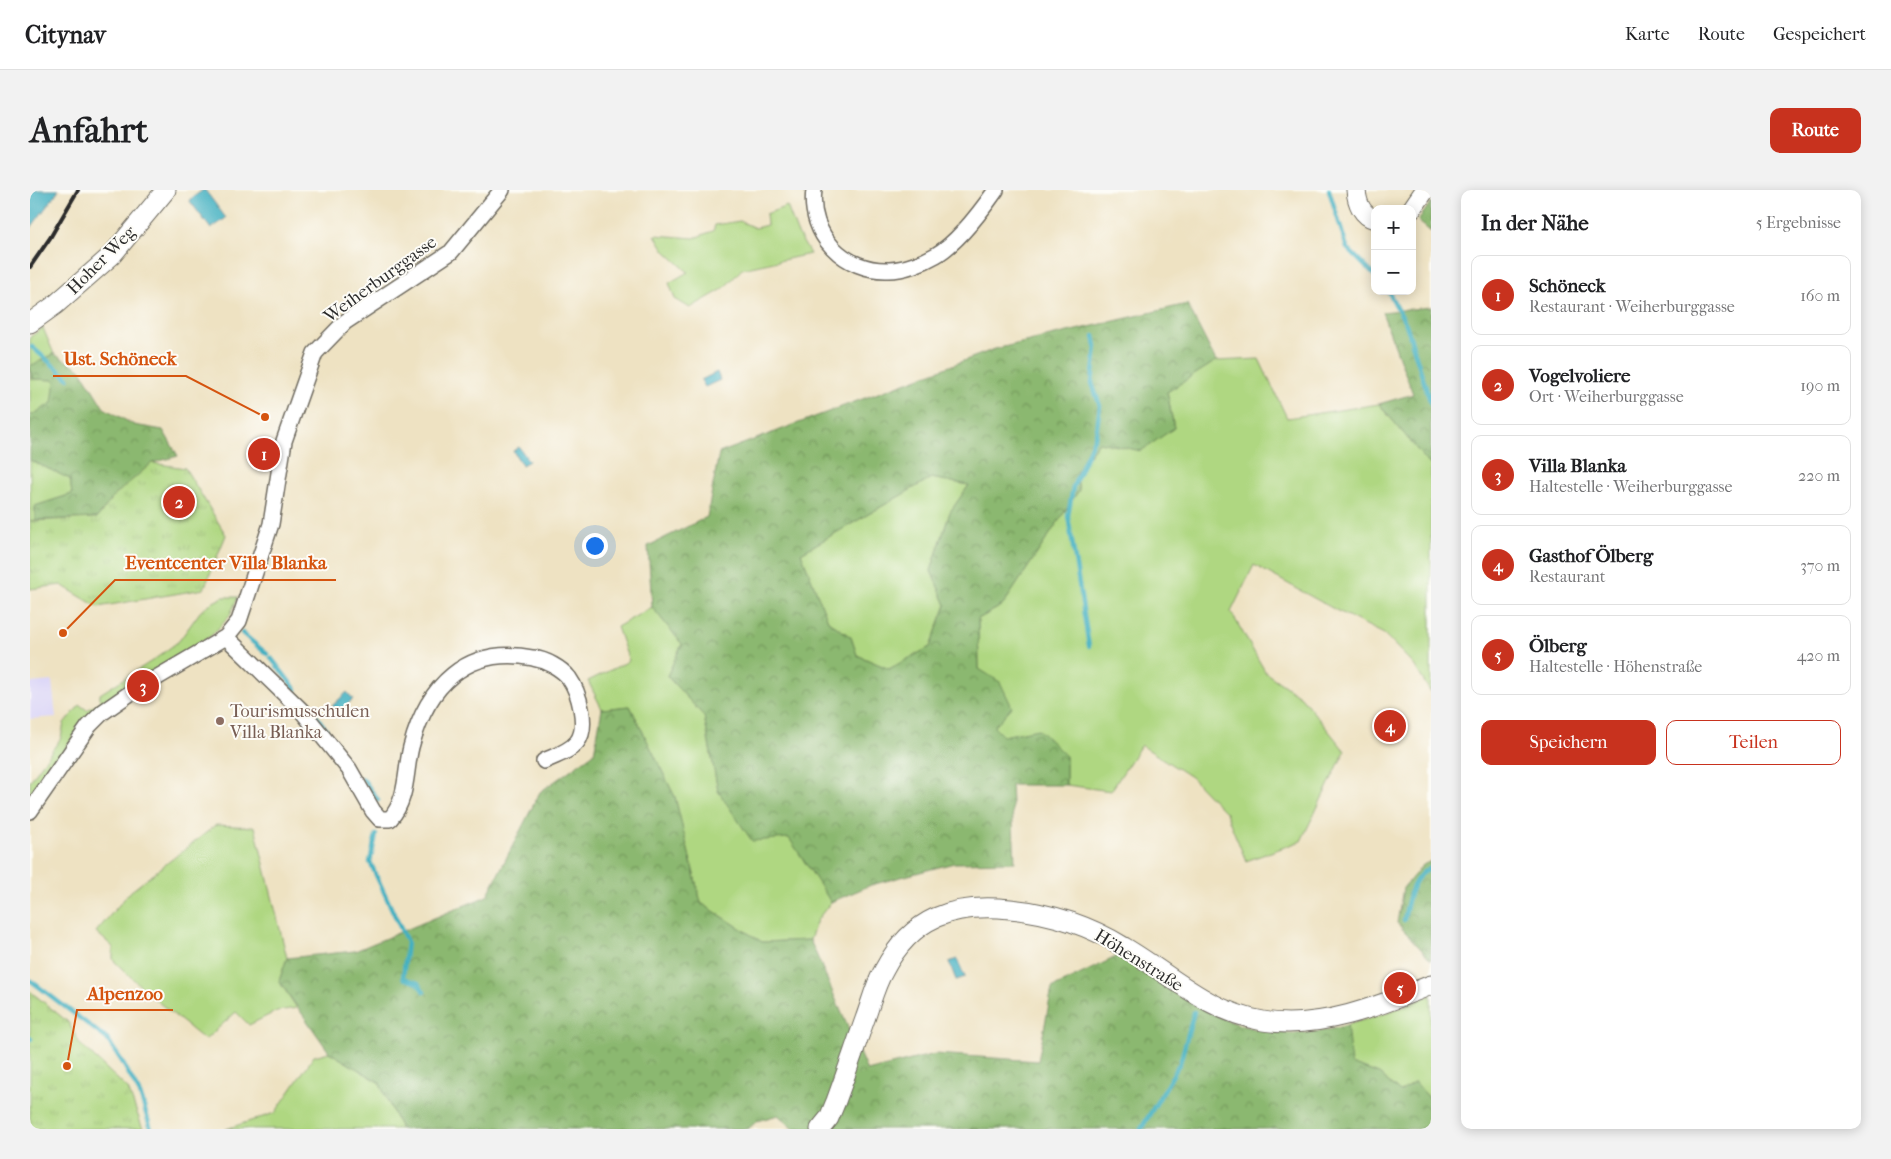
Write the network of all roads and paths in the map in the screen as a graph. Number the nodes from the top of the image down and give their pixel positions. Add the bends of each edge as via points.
1 (166, 190) edge
2 (502, 190) edge
3 (814, 190) edge
4 (996, 190) edge
5 (1356, 190) edge
6 (1425, 190) edge
7 (1415, 205) edge
8 (1371, 218) edge
9 (30, 323) edge
10 (226, 637) junction
11 (544, 761) dead end
12 (30, 811) edge
13 (1431, 985) edge
14 (820, 1129) edge

1 - 9 street, Hoher Weg via 112,255
2 - 10 street, Weiherburggasse via 451,252 345,322 315,353 284,441 271,524 239,621
3 - 4 street via 815,216 834,250 862,267 889,270 922,261 942,250 978,214
5 - 8 street via 1360,208
6 - 7 street
10 - 11 street via 301,710 349,769 380,819 390,818 399,805 410,748 426,707 451,675 474,661 506,656 533,658 552,665 568,678 580,705 581,735 569,749
10 - 12 street, Weiherburggasse via 103,712 89,726
13 - 14 street, Höhenstraße via 1324,1019 1294,1022 1262,1020 1235,1014 1207,1002 1123,946 1088,928 1016,910 963,909 922,925 898,946 878,982 836,1101

